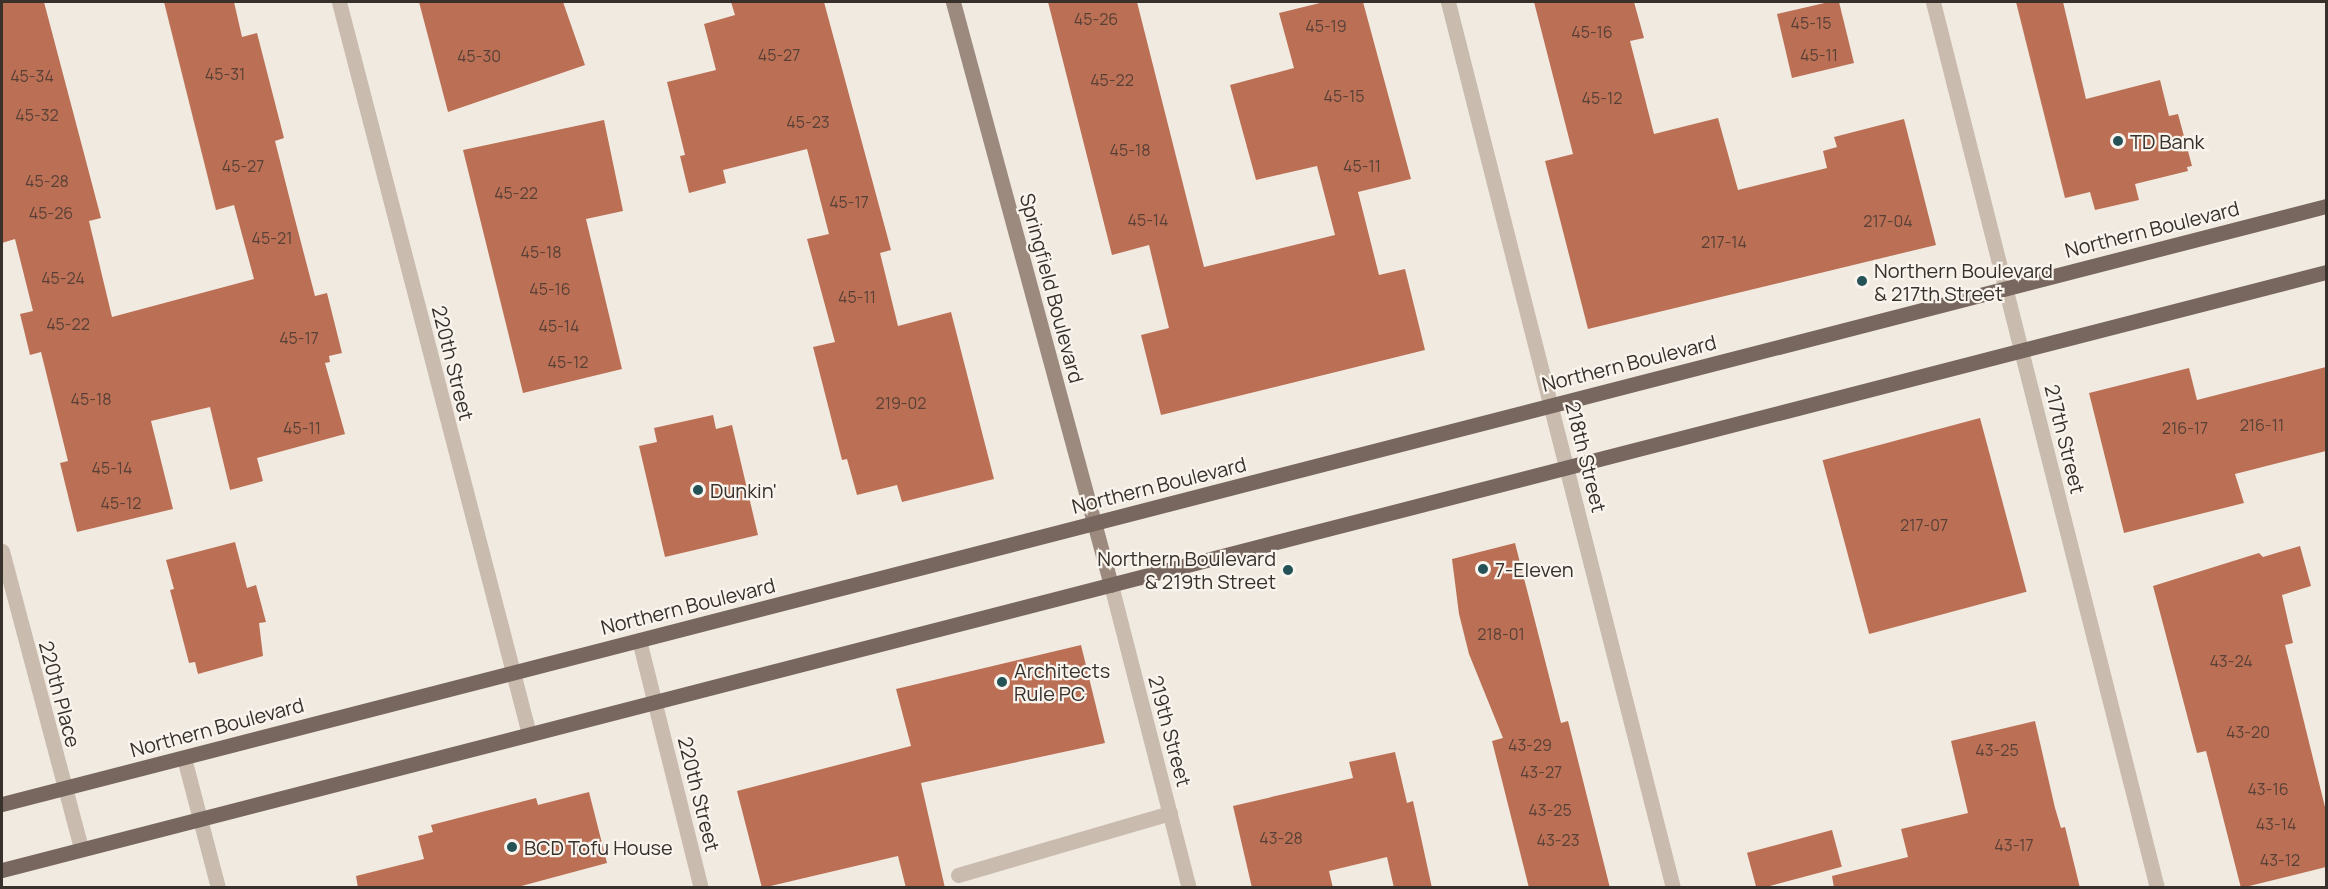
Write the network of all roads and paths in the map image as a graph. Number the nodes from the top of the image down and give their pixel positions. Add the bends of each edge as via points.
1 (339, 2) edge
2 (953, 2) edge
3 (1448, 2) edge
4 (1933, 2) edge
5 (2326, 206) edge
6 (2326, 272) edge
7 (2005, 289) junction
8 (2021, 351) junction
9 (1551, 405) junction
10 (1567, 468) junction
11 (1094, 523) junction
12 (2, 551) edge
13 (1110, 585) junction
14 (639, 640) junction
15 (513, 672) junction
16 (654, 702) junction
17 (529, 734) junction
18 (184, 758) junction
19 (64, 788) junction
20 (2, 804) edge
21 (1170, 813) junction
22 (200, 819) junction
23 (81, 847) junction
24 (2, 870) edge
25 (958, 875) dead end
26 (218, 888) edge
27 (701, 888) edge
28 (1189, 888) edge
29 (1673, 888) edge
30 (2157, 888) edge

1 - 15 street, 220th Street
2 - 11 main road, Springfield Boulevard
3 - 9 street, 218th Street
4 - 7 street, 217th Street
5 - 7 main road, Northern Boulevard
6 - 8 main road
7 - 8 street, 217th Street
7 - 9 main road, Northern Boulevard
8 - 10 main road
8 - 30 street, 217th Street
9 - 10 street, 218th Street
9 - 11 main road, Northern Boulevard
10 - 13 main road
10 - 29 street, 218th Street
11 - 13 main road, Springfield Boulevard
11 - 14 main road, Northern Boulevard
12 - 19 street, 220th Place
13 - 16 main road
13 - 21 street, 219th Street
14 - 15 main road, Northern Boulevard
14 - 16 street, 220th Street
15 - 17 street, 220th Street
15 - 18 main road, Northern Boulevard
16 - 17 main road
16 - 27 street, 220th Street
17 - 22 main road
18 - 19 main road, Northern Boulevard
18 - 22 street
19 - 20 main road, Northern Boulevard
19 - 23 street, 220th Place
21 - 25 street
21 - 28 street, 219th Street
22 - 23 main road
22 - 26 street
23 - 24 main road

